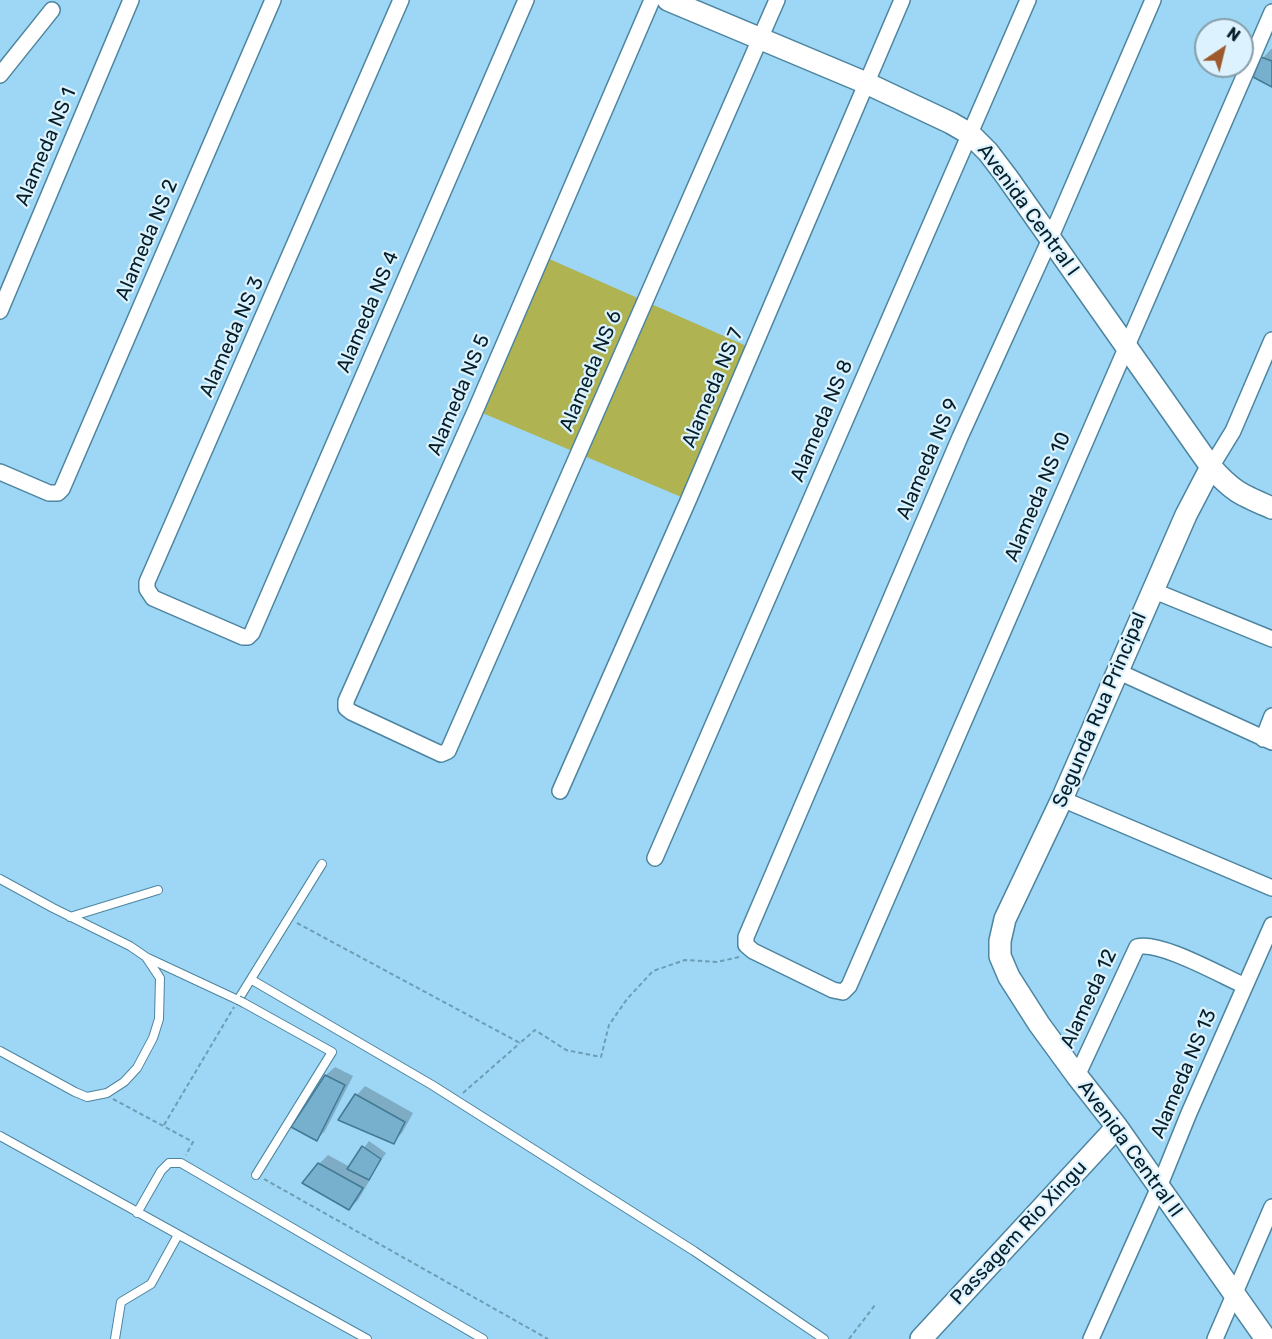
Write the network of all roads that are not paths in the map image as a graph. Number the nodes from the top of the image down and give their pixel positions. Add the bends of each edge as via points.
1 (131, 0) edge
2 (273, 0) edge
3 (401, 0) edge
4 (526, 0) edge
5 (652, 0) edge
6 (668, 0) edge
7 (777, 0) edge
8 (902, 0) edge
9 (1028, 0) edge
10 (1153, 0) edge
11 (52, 10) dead end
12 (1272, 12) edge
13 (760, 38) junction
14 (0, 75) edge
15 (866, 83) junction
16 (970, 134) junction
17 (1050, 239) junction
18 (0, 310) edge
19 (1272, 340) edge
20 (1126, 347) junction
21 (1211, 467) junction
22 (0, 472) edge
23 (1272, 508) edge
24 (1152, 590) junction
25 (245, 638) joint
26 (1272, 639) edge
27 (1117, 671) junction
28 (1272, 716) edge
29 (1268, 740) edge
30 (441, 754) joint
31 (560, 791) dead end
32 (1062, 799) junction
33 (655, 858) dead end
34 (322, 864) dead end
35 (0, 879) edge
36 (1272, 888) edge
37 (158, 890) dead end
38 (70, 917) junction
39 (1272, 925) edge
40 (756, 953) joint
41 (1000, 956) joint
42 (146, 957) junction
43 (250, 982) junction
44 (1245, 986) junction
45 (241, 1001) junction
46 (0, 1051) edge
47 (1077, 1076) junction
48 (1117, 1127) junction
49 (0, 1136) edge
50 (256, 1175) road end
51 (1159, 1187) junction
52 (1272, 1207) edge
53 (137, 1213) junction
54 (178, 1235) junction
55 (1234, 1294) junction
56 (478, 1338) edge
57 (115, 1339) edge
58 (366, 1339) edge
59 (824, 1339) edge
60 (921, 1339) edge
61 (1091, 1339) edge
62 (1215, 1339) edge
63 (1266, 1339) edge

1 - 18 street, Alameda NS 1
2 - 22 street, Alameda NS 2 via 62,489 50,493
3 - 25 street, Alameda NS 3 via 147,582 153,598
4 - 25 street, Alameda NS 4 via 252,633
5 - 30 street, Alameda NS 5 via 346,701 351,712
6 - 13 main road, Avenida Central I
7 - 13 street, Alameda NS 6
8 - 15 street, Alameda NS 7
9 - 16 street, Alameda NS 8
10 - 17 street, Alameda NS 9
11 - 14 street
12 - 20 street, Alameda NS 10
13 - 15 main road, Avenida Central I
13 - 30 street, Alameda NS 6 via 453,741 447,753
15 - 16 main road, Avenida Central I
15 - 31 street, Alameda NS 7
16 - 17 main road, Avenida Central I via 994,160
16 - 33 street, Alameda NS 8
17 - 20 main road, Avenida Central I
17 - 40 street, Alameda NS 9 via 960,437 746,937 746,945
19 - 21 street via 1233,431
20 - 21 main road, Avenida Central I
20 - 40 street, Alameda NS 10 via 849,986 838,992
21 - 23 main road, Avenida Central I via 1236,492
21 - 24 main road, Segunda Rua Principal
24 - 26 street
24 - 27 main road, Segunda Rua Principal
27 - 29 street
27 - 32 main road, Segunda Rua Principal
28 - 29 street
32 - 36 street
32 - 41 main road, Segunda Rua Principal via 1002,929
34 - 43 lane
35 - 38 lane
37 - 38 lane
38 - 42 lane
39 - 44 street, Alameda NS 13
41 - 47 main road, Avenida Central II via 1009,977
42 - 45 lane
42 - 46 lane via 160,978 159,1019 145,1056 123,1082 103,1094 87,1097
43 - 45 lane
43 - 59 lane via 454,1100 694,1251
44 - 47 street, Alameda 12 via 1169,951 1148,945 1137,947
44 - 51 street, Alameda NS 13
45 - 50 lane via 332,1052
47 - 48 main road, Avenida Central II
48 - 51 main road, Avenida Central II
48 - 60 main road, Passagem Rio Xingu
49 - 53 lane
51 - 55 main road, Avenida Central II
51 - 61 street, Alameda NS 13
52 - 55 street
53 - 54 lane
53 - 56 lane via 161,1171 169,1163 181,1163
54 - 57 lane via 151,1284 121,1302
54 - 58 lane
55 - 62 street
55 - 63 main road, Avenida Central II

